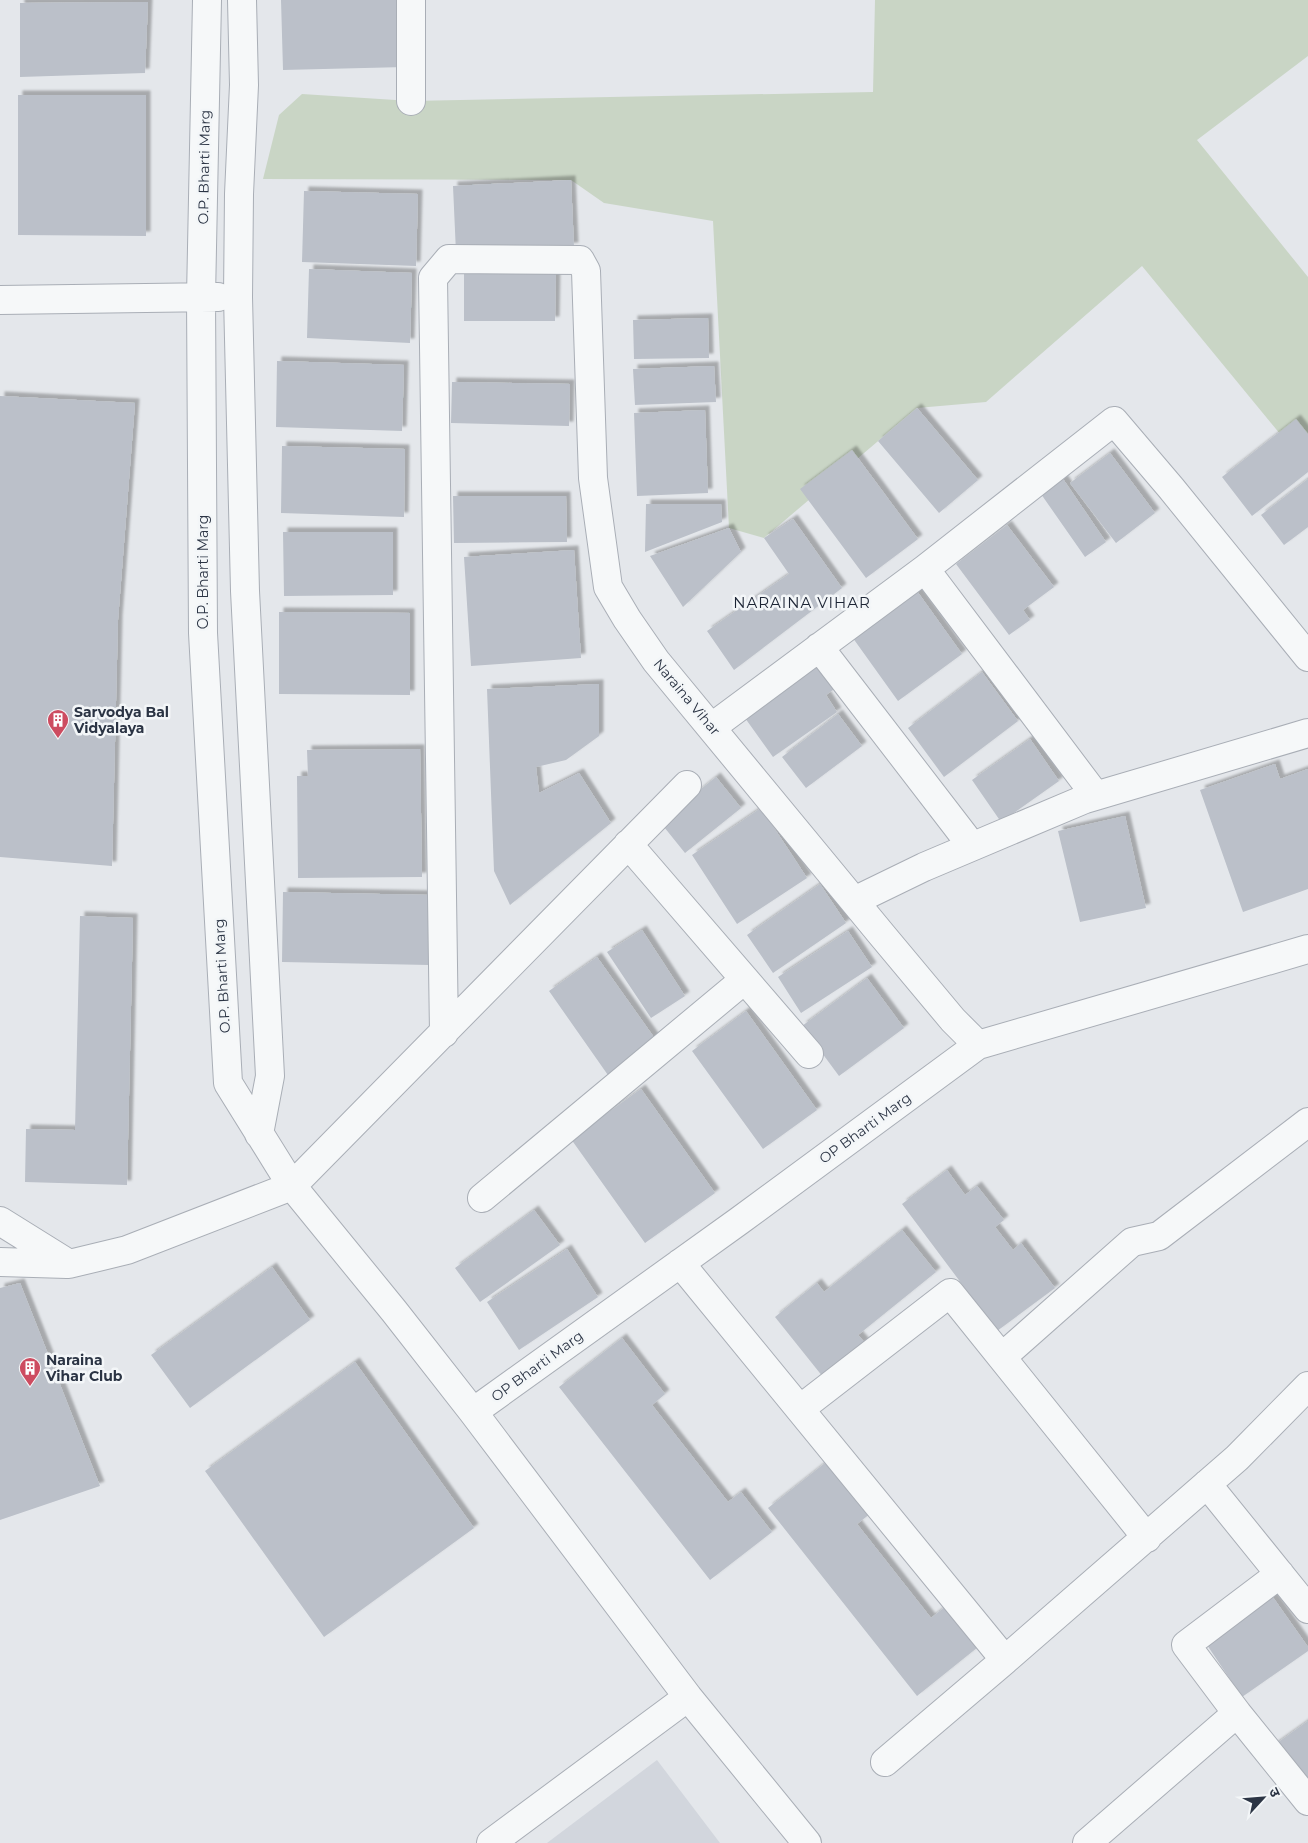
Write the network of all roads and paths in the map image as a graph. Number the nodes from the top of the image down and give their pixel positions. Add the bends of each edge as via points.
1 (207, 0) edge
2 (242, 0) edge
3 (411, 0) edge
4 (411, 100) dead end
5 (201, 297) junction
6 (238, 297) junction
7 (0, 300) edge
8 (926, 569) junction
9 (819, 647) junction
10 (1308, 657) edge
11 (712, 727) junction
12 (1308, 733) edge
13 (687, 784) dead end
14 (1096, 796) junction
15 (628, 844) junction
16 (972, 846) junction
17 (854, 901) junction
18 (1308, 949) edge
19 (744, 980) junction
20 (444, 1033) junction
21 (978, 1045) junction
22 (809, 1054) dead end
23 (1308, 1122) edge
24 (259, 1134) junction
25 (292, 1186) junction
26 (482, 1198) dead end
27 (0, 1220) edge
28 (0, 1262) edge
29 (680, 1262) junction
30 (69, 1264) junction
31 (1002, 1356) junction
32 (1308, 1386) edge
33 (800, 1409) junction
34 (473, 1412) junction
35 (1207, 1484) junction
36 (1147, 1538) junction
37 (1280, 1574) junction
38 (1308, 1609) edge
39 (1006, 1660) junction
40 (688, 1697) junction
41 (1237, 1713) junction
42 (885, 1762) dead end
43 (1308, 1801) edge
44 (491, 1843) edge
45 (806, 1843) edge
46 (1088, 1843) edge

1 - 5 street, O.P. Bharti Marg
2 - 6 street via 244,86
3 - 4 street
5 - 6 street
5 - 7 street
5 - 24 street, O.P. Bharti Marg via 203,633 228,1083
6 - 24 street via 245,591 270,1076
8 - 9 street
8 - 10 street via 1114,421
8 - 14 street
9 - 11 street
9 - 16 street
11 - 17 street, Naraina Vihar
11 - 20 street, Naraina Vihar via 656,661 608,587 593,478 586,271 580,260 449,259 433,278
12 - 14 street
13 - 15 street
14 - 16 street
15 - 19 street
15 - 20 street
16 - 17 street
17 - 21 street, Naraina Vihar via 953,1020
18 - 21 street, OP Bharti Marg
19 - 22 street
19 - 26 street
20 - 25 street
21 - 29 street, OP Bharti Marg
23 - 31 street via 1159,1236 1132,1242
24 - 25 street, O.P. Bharti Marg
25 - 30 street via 128,1250
25 - 34 street, O.P. Bharti Marg
27 - 30 street
28 - 30 street
29 - 33 street
29 - 34 street, OP Bharti Marg
31 - 33 street via 950,1293
31 - 36 street
32 - 35 street
33 - 39 street
34 - 40 street, O.P. Bharti Marg
35 - 36 street
35 - 37 street
36 - 39 street
37 - 38 street
37 - 41 street via 1186,1645
39 - 42 street
40 - 44 street
40 - 45 street, O.P. Bharti Marg
41 - 43 street
41 - 46 street

